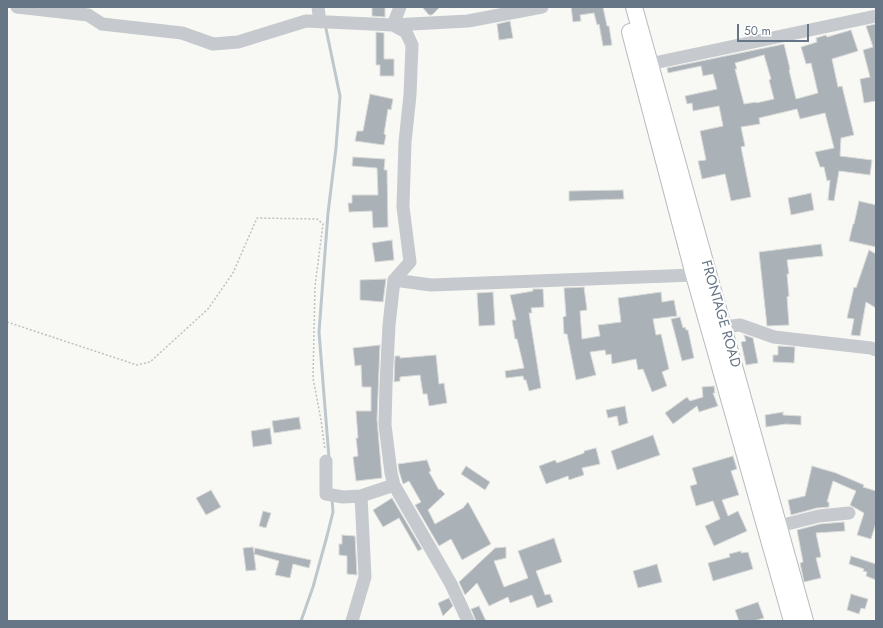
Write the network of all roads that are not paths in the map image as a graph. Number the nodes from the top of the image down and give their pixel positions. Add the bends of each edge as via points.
1 (17, 7) edge
2 (318, 7) edge
3 (400, 7) edge
4 (542, 7) edge
5 (624, 7) edge
6 (634, 7) edge
7 (515, 10) edge
8 (876, 16) edge
9 (320, 22) junction
10 (393, 25) junction
11 (644, 65) junction
12 (694, 275) junction
13 (394, 280) junction
14 (724, 327) junction
15 (876, 350) edge
16 (326, 461) road end
17 (394, 485) junction
18 (361, 496) junction
19 (849, 513) dead end
20 (779, 526) junction
21 (352, 621) edge
22 (468, 621) edge
23 (792, 621) edge
24 (805, 621) edge

1 - 9 street via 88,15 102,24 182,33 213,44 238,42 306,21
2 - 9 street
3 - 10 street
4 - 7 street
5 - 11 main road
6 - 11 main road, FRONTAGE ROAD
7 - 10 street via 468,21
8 - 11 street
9 - 10 street
10 - 13 street via 406,32 412,45 403,206 410,262
11 - 12 main road
11 - 14 main road, FRONTAGE ROAD
12 - 13 street via 431,285
12 - 23 main road
13 - 17 street via 385,426
14 - 15 street via 740,325 774,337
14 - 20 main road, FRONTAGE ROAD
16 - 18 street via 326,494 343,497
17 - 18 street
17 - 22 street via 451,584
18 - 21 street via 365,577
19 - 20 street via 819,516
20 - 24 main road, FRONTAGE ROAD

